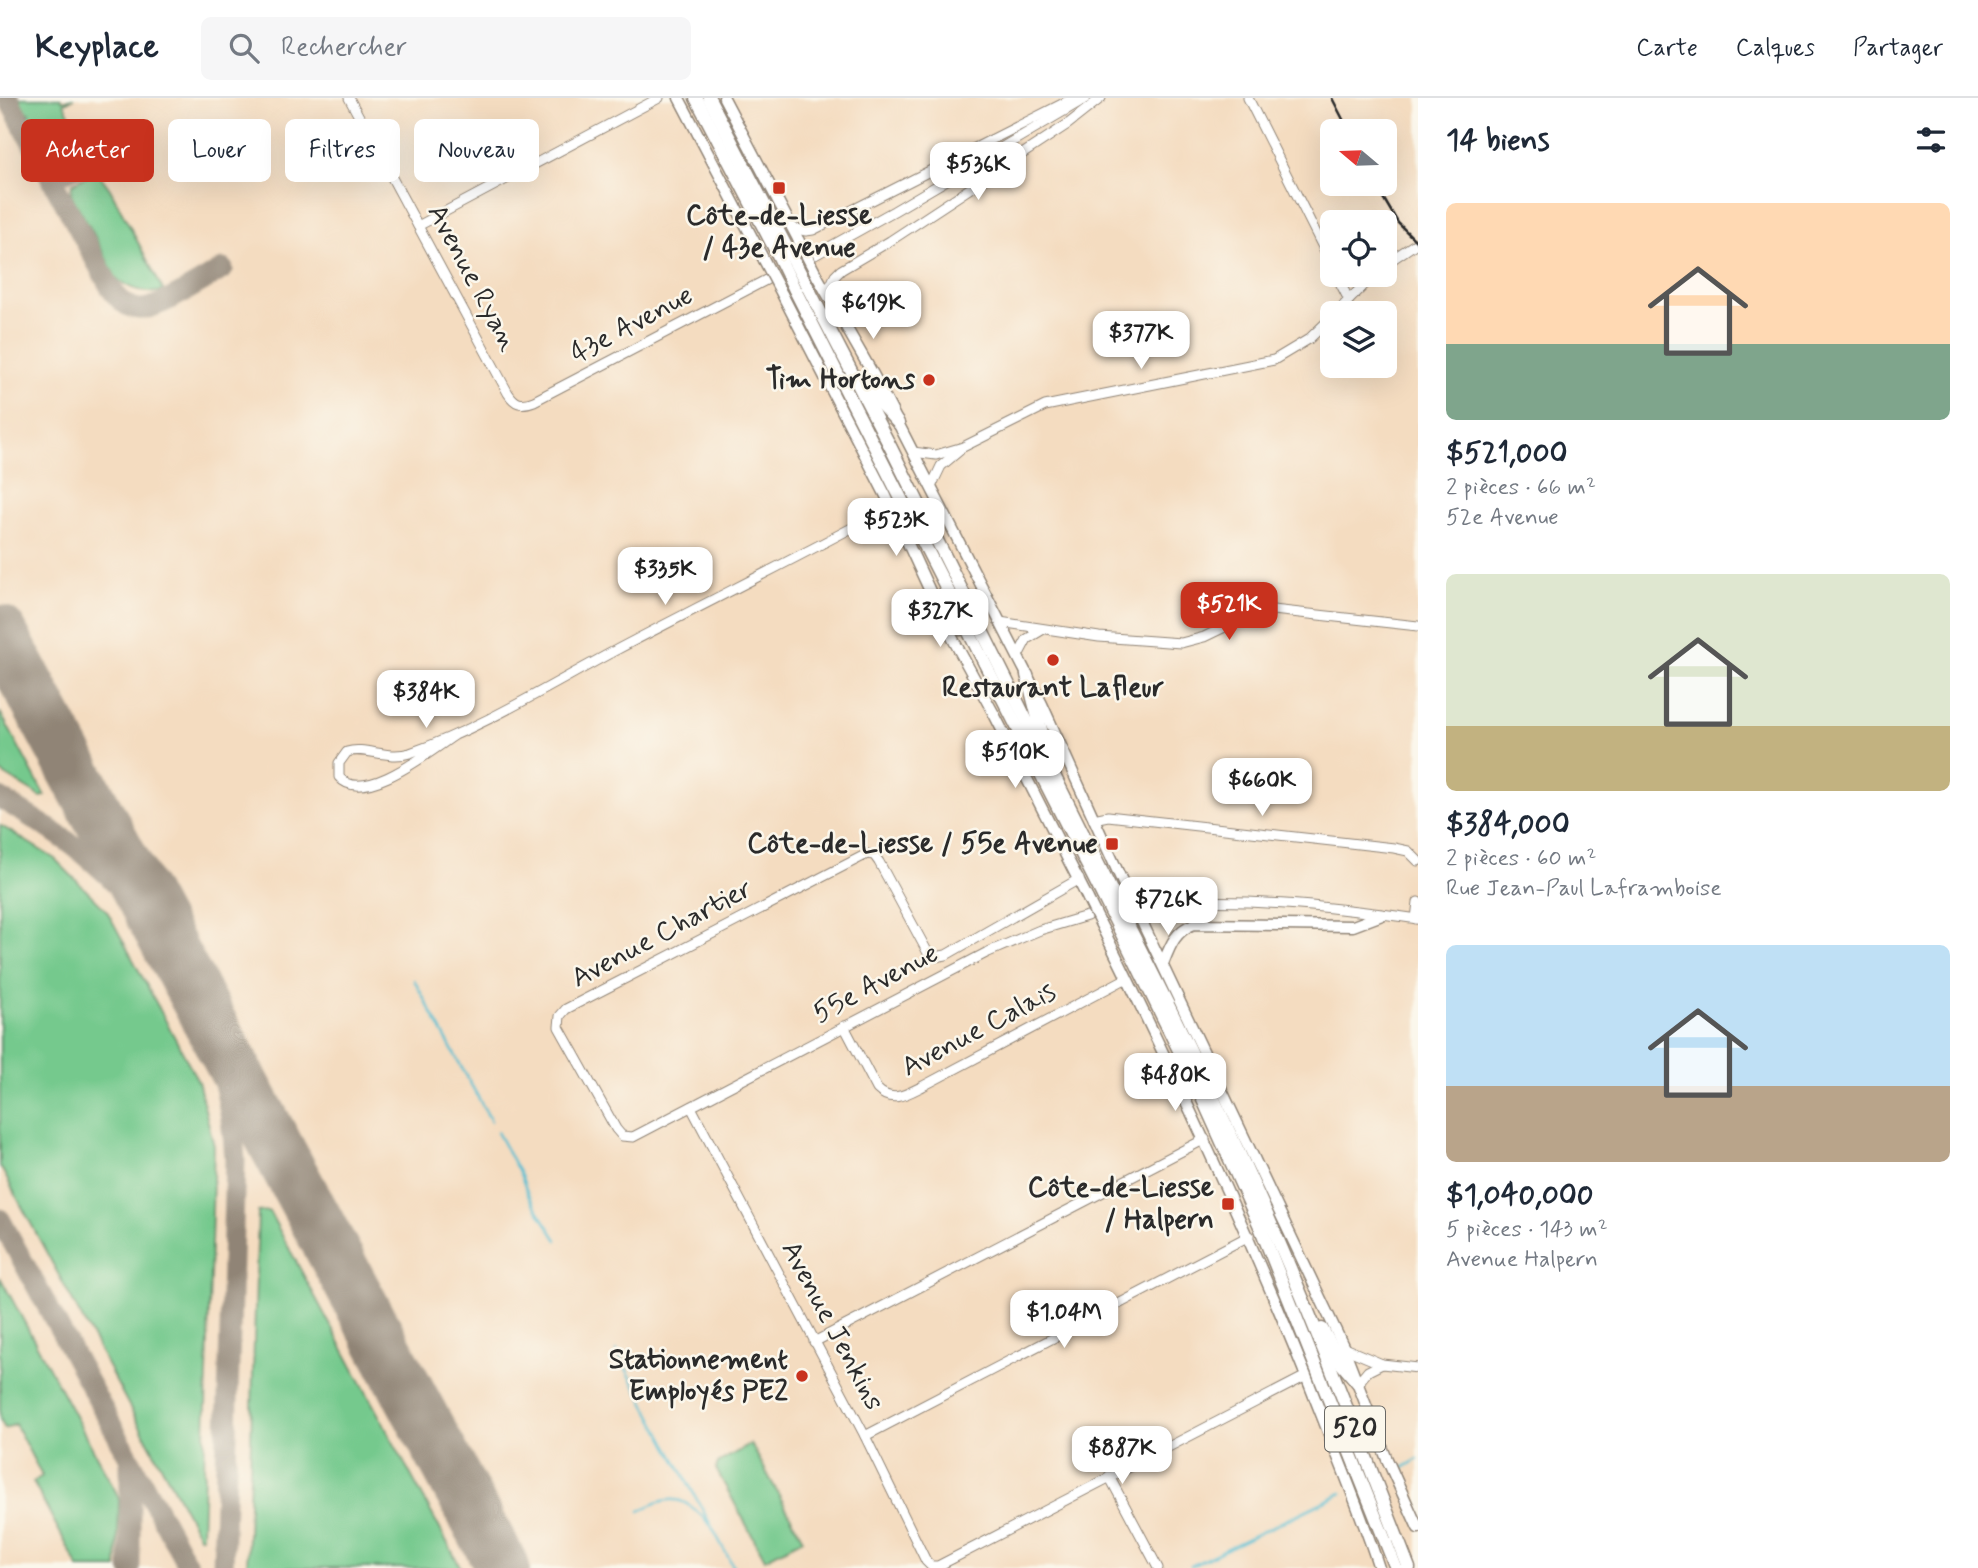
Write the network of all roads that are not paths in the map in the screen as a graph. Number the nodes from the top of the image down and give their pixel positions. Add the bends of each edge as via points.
1 (349, 98) edge
2 (659, 98) edge
3 (679, 98) edge
4 (695, 98) edge
5 (709, 98) edge
6 (724, 98) edge
7 (1074, 98) edge
8 (1086, 98) edge
9 (1101, 98) edge
10 (1248, 98) edge
11 (418, 226) junction
12 (792, 228) junction
13 (1320, 241) edge
14 (1418, 242) edge
15 (782, 251) junction
16 (815, 255) dead end
17 (1397, 256) edge
18 (766, 280) dead end
19 (799, 285) junction
20 (1342, 287) edge
21 (1362, 287) edge
22 (827, 293) junction
23 (1349, 300) joint
24 (1320, 328) edge
25 (833, 337) junction
26 (517, 403) joint
27 (898, 423) junction
28 (963, 447) junction
29 (914, 452) junction
30 (931, 487) junction
31 (891, 507) junction
32 (930, 595) junction
33 (1000, 622) junction
34 (1418, 626) edge
35 (1042, 629) junction
36 (1018, 656) junction
37 (987, 667) junction
38 (1027, 675) junction
39 (455, 735) junction
40 (1054, 776) junction
41 (1093, 819) junction
42 (1418, 861) edge
43 (1079, 879) junction
44 (1108, 895) junction
45 (1418, 902) edge
46 (1144, 905) dead end
47 (1087, 915) dead end
48 (1382, 915) junction
49 (1417, 919) edge
50 (1124, 928) junction
51 (1163, 964) junction
52 (1127, 978) junction
53 (844, 1026) junction
54 (691, 1107) junction
55 (1205, 1139) junction
56 (1248, 1236) junction
57 (1300, 1291) junction
58 (814, 1342) junction
59 (1344, 1348) junction
60 (1382, 1364) junction
61 (1418, 1368) edge
62 (1306, 1376) junction
63 (1358, 1383) junction
64 (865, 1436) junction
65 (1109, 1476) junction
66 (1418, 1528) edge
67 (1158, 1568) edge
68 (1379, 1568) edge
69 (1396, 1568) edge
70 (1409, 1568) edge

1 - 11 street, Avenue Ryan
2 - 11 street
3 - 31 main road, bridge
4 - 15 highway, 520
5 - 15 highway, 520
6 - 12 main road
7 - 12 street via 813,230
8 - 16 street
9 - 22 street via 841,270
10 - 13 street
11 - 26 street, Avenue Ryan
12 - 22 main road, bridge
14 - 17 street
15 - 19 highway, 520, bridge
18 - 26 street, 43e Avenue via 534,401
19 - 25 highway, 520
19 - 37 highway, 520
20 - 23 street
21 - 23 street
22 - 27 main road
24 - 28 street via 1274,360 1045,406
25 - 27 highway
25 - 40 highway, 520
27 - 29 main road
28 - 29 street via 936,455
28 - 30 street via 941,466
29 - 30 main road
30 - 33 main road
31 - 32 main road
31 - 39 street
32 - 37 highway via 948,610
32 - 43 main road
33 - 35 street
33 - 36 main road
34 - 35 street via 1273,610 1256,612 1181,643
35 - 36 street via 1027,639
36 - 38 main road
37 - 44 highway, 520
38 - 40 highway
38 - 41 main road
39 - 39 street via 404,754 347,752 339,763 339,777 360,786 386,777
40 - 44 highway, 520
41 - 42 street via 1108,816 1382,846 1405,850
41 - 51 main road, bridge
43 - 52 main road, bridge
43 - 54 street, Avenue Chartier via 946,956 934,957 879,862 874,855 863,855 561,1014 560,1029 620,1134 637,1135
44 - 50 highway, 520, bridge
45 - 49 street
46 - 48 street via 1234,901
47 - 53 street, 55e Avenue via 1002,945
48 - 49 street
48 - 51 main road via 1353,926 1194,924 1176,936
50 - 57 highway, 520 via 1237,1146
50 - 69 highway, 520 via 1259,1224
51 - 59 main road
52 - 53 street, Avenue Calais via 901,1097 889,1097 877,1089
52 - 55 main road
53 - 54 street, 55e Avenue
54 - 58 street, Avenue Jenkins
55 - 56 main road
55 - 58 street
56 - 62 main road
56 - 64 street
57 - 63 highway via 1340,1363
57 - 70 highway, 520
58 - 64 street, Avenue Jenkins
59 - 60 street
59 - 63 main road
60 - 61 street
60 - 63 street
62 - 65 street
62 - 68 main road
63 - 66 main road
64 - 65 street, Avenue Jenkins via 932,1566
65 - 67 street

